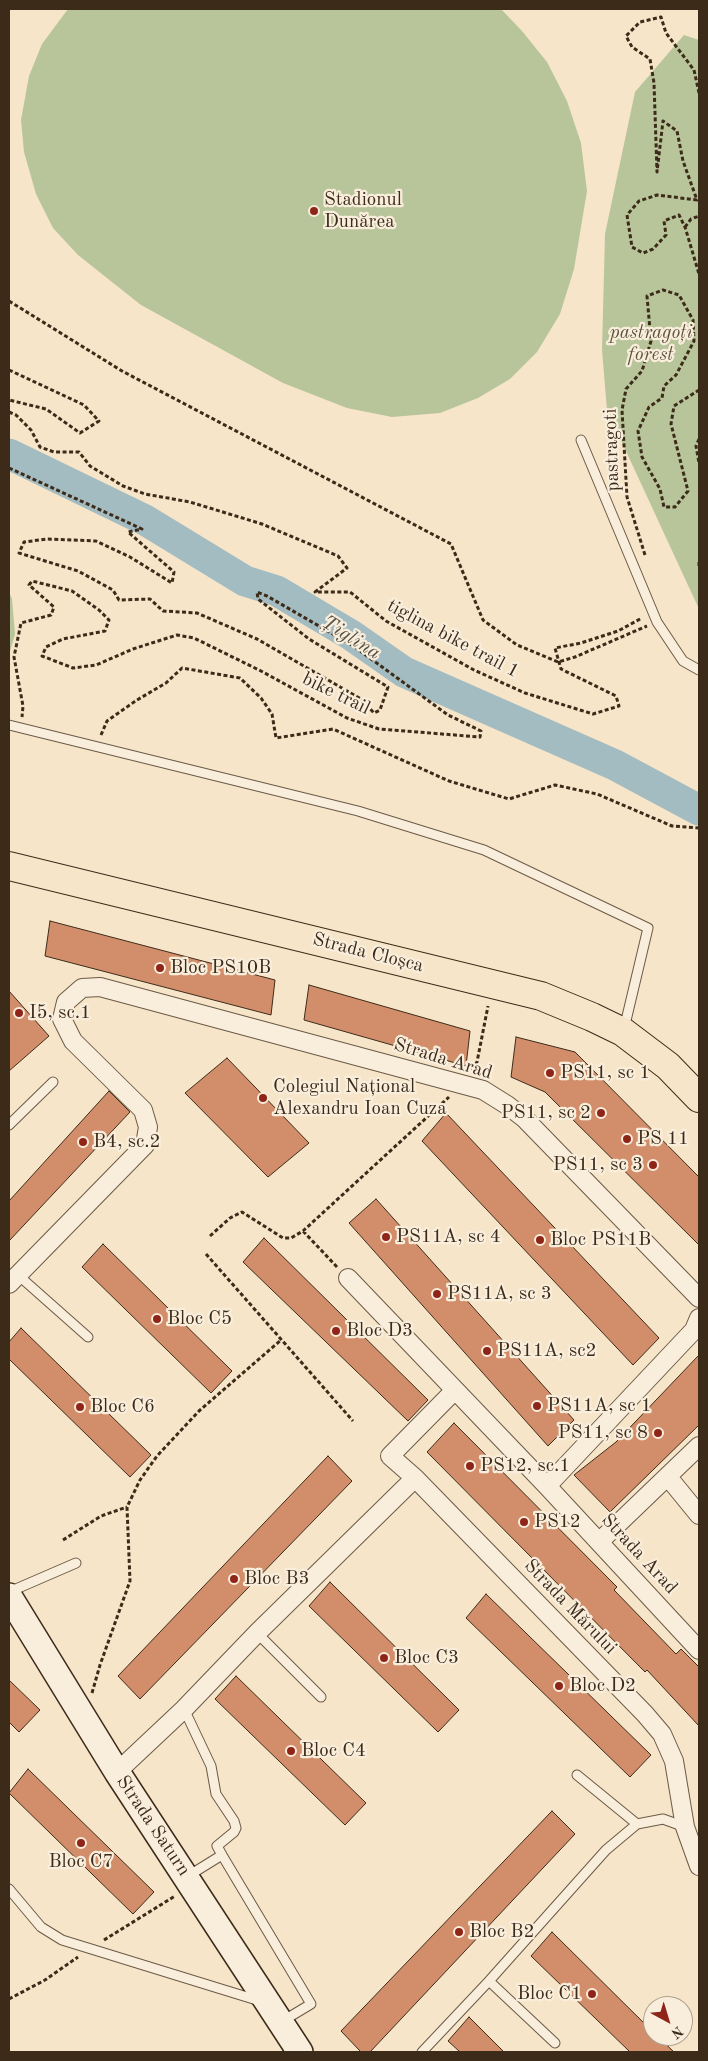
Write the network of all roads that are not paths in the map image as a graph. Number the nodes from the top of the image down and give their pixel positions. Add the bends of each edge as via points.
1 (581, 440) dead end
2 (699, 670) edge
3 (9, 725) edge
4 (9, 866) edge
5 (623, 1032) junction
6 (53, 1082) dead end
7 (699, 1098) edge
8 (9, 1125) edge
9 (348, 1278) road end
10 (14, 1279) edge
11 (699, 1298) edge
12 (699, 1318) edge
13 (88, 1337) dead end
14 (455, 1390) junction
15 (699, 1446) edge
16 (668, 1477) junction
17 (415, 1478) junction
18 (547, 1486) junction
19 (699, 1515) edge
20 (599, 1542) junction
21 (76, 1563) dead end
22 (9, 1592) edge
23 (9, 1596) edge
24 (257, 1633) junction
25 (699, 1650) edge
26 (321, 1697) dead end
27 (184, 1709) junction
28 (117, 1772) junction
29 (577, 1774) dead end
30 (637, 1824) junction
31 (685, 1827) junction
32 (222, 1855) junction
33 (699, 1866) edge
34 (187, 1877) junction
35 (9, 1889) edge
36 (489, 1981) junction
37 (275, 2014) junction
38 (555, 2043) dead end
39 (300, 2052) edge
40 (422, 2052) edge

1 - 2 lane via 657,622 683,661
3 - 5 lane via 358,811 484,850 648,928
4 - 5 main road, Strada Cloșca via 541,996
5 - 7 main road, Strada Cloșca via 668,1066
6 - 8 lane
9 - 14 street, Strada Arad
10 - 11 street, Strada Arad via 145,1145 148,1127 143,1110 73,1041 62,1019 66,1002 82,988 100,987 483,1090 524,1118
10 - 13 lane
12 - 18 street via 694,1330
14 - 17 street, Strada Mărului via 390,1456
14 - 18 street, Strada Arad
15 - 16 street
16 - 19 street
16 - 20 street
17 - 24 street
17 - 31 street, Strada Mărului via 662,1734 674,1762
18 - 20 street, Strada Arad
20 - 25 street, Strada Arad
21 - 22 lane
23 - 28 street, Strada Saturn
24 - 26 lane
24 - 27 street
27 - 28 street
27 - 32 lane via 211,1766 216,1794 236,1828 217,1846
28 - 34 street, Strada Saturn
29 - 30 lane
30 - 31 lane via 663,1819
30 - 36 lane via 606,1850
31 - 33 street, Strada Mărului
32 - 34 lane
32 - 37 lane via 311,2004
34 - 37 street, Strada Saturn
35 - 37 lane via 41,1927 62,1940
36 - 38 lane
36 - 40 lane
37 - 39 street, Strada Saturn

